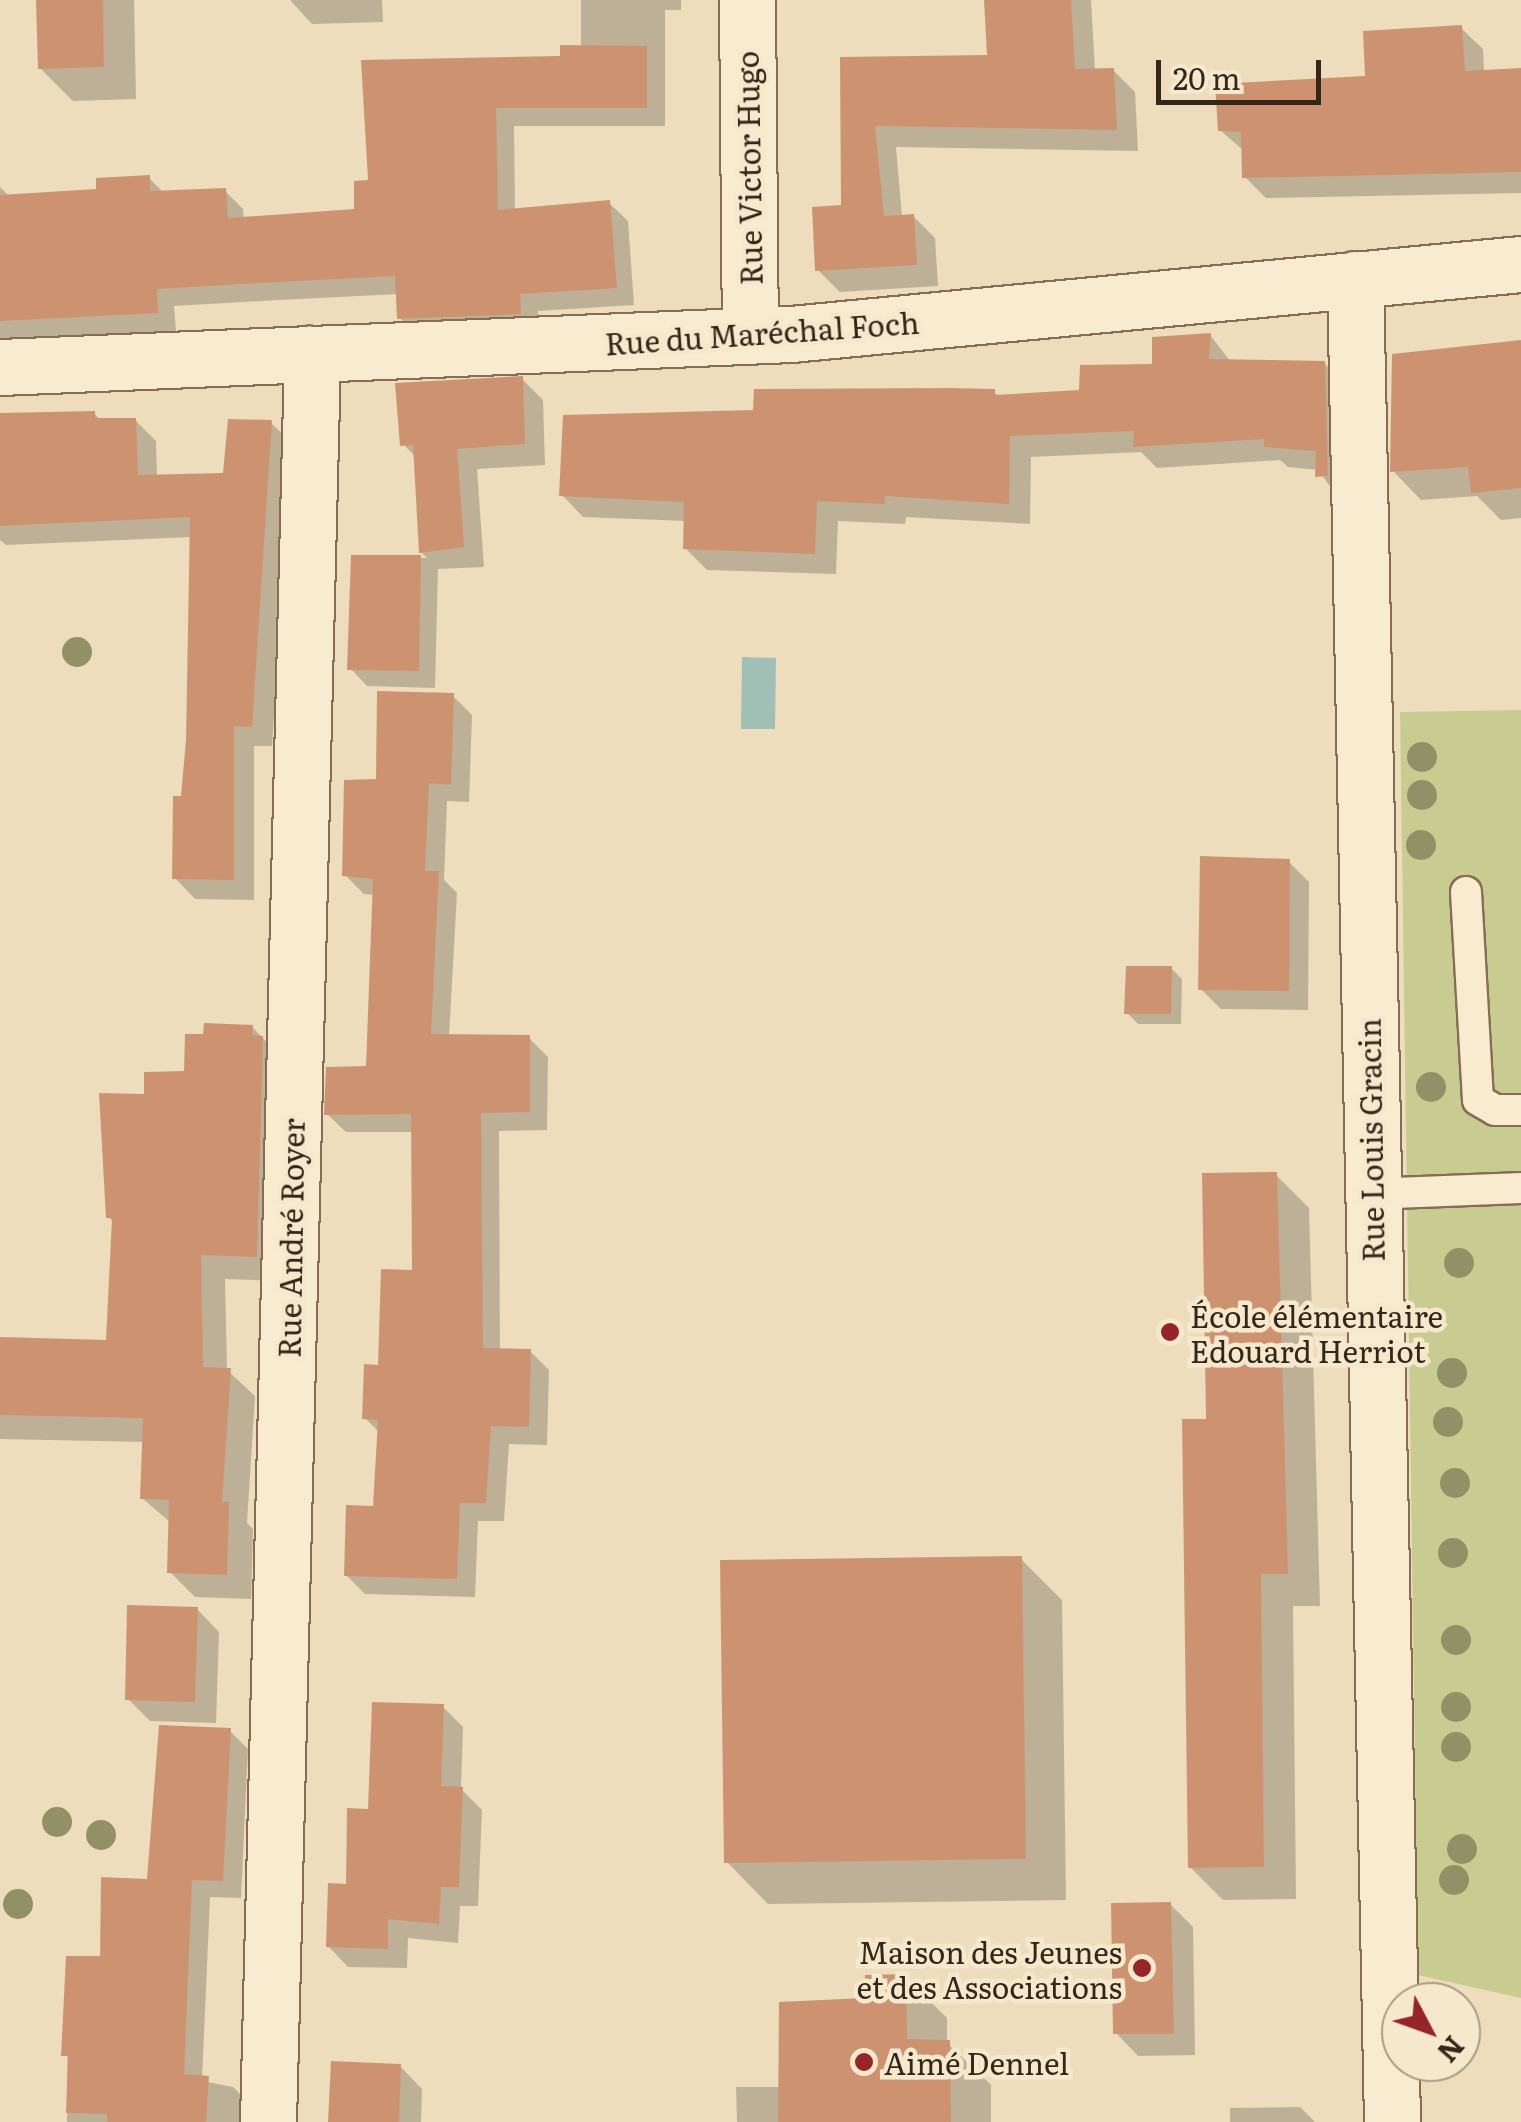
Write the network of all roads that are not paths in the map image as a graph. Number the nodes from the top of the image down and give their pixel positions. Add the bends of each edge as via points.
1 (747, 0) edge
2 (1521, 264) edge
3 (1354, 279) junction
4 (750, 336) junction
5 (312, 354) junction
6 (0, 367) edge
7 (1466, 892) dead end
8 (1521, 1110) edge
9 (1521, 1188) edge
10 (1371, 1194) junction
11 (268, 2122) edge
12 (1392, 2122) edge

1 - 4 street, Rue Victor Hugo
2 - 3 street, Rue du Maréchal Foch
3 - 4 street, Rue du Maréchal Foch
3 - 10 street, Rue Louis Gracin
4 - 5 street, Rue du Maréchal Foch
5 - 6 street, Rue du Maréchal Foch
5 - 11 street, Rue André Royer
7 - 8 lane via 1478,1100 1495,1110
9 - 10 lane
10 - 12 street, Rue Louis Gracin

